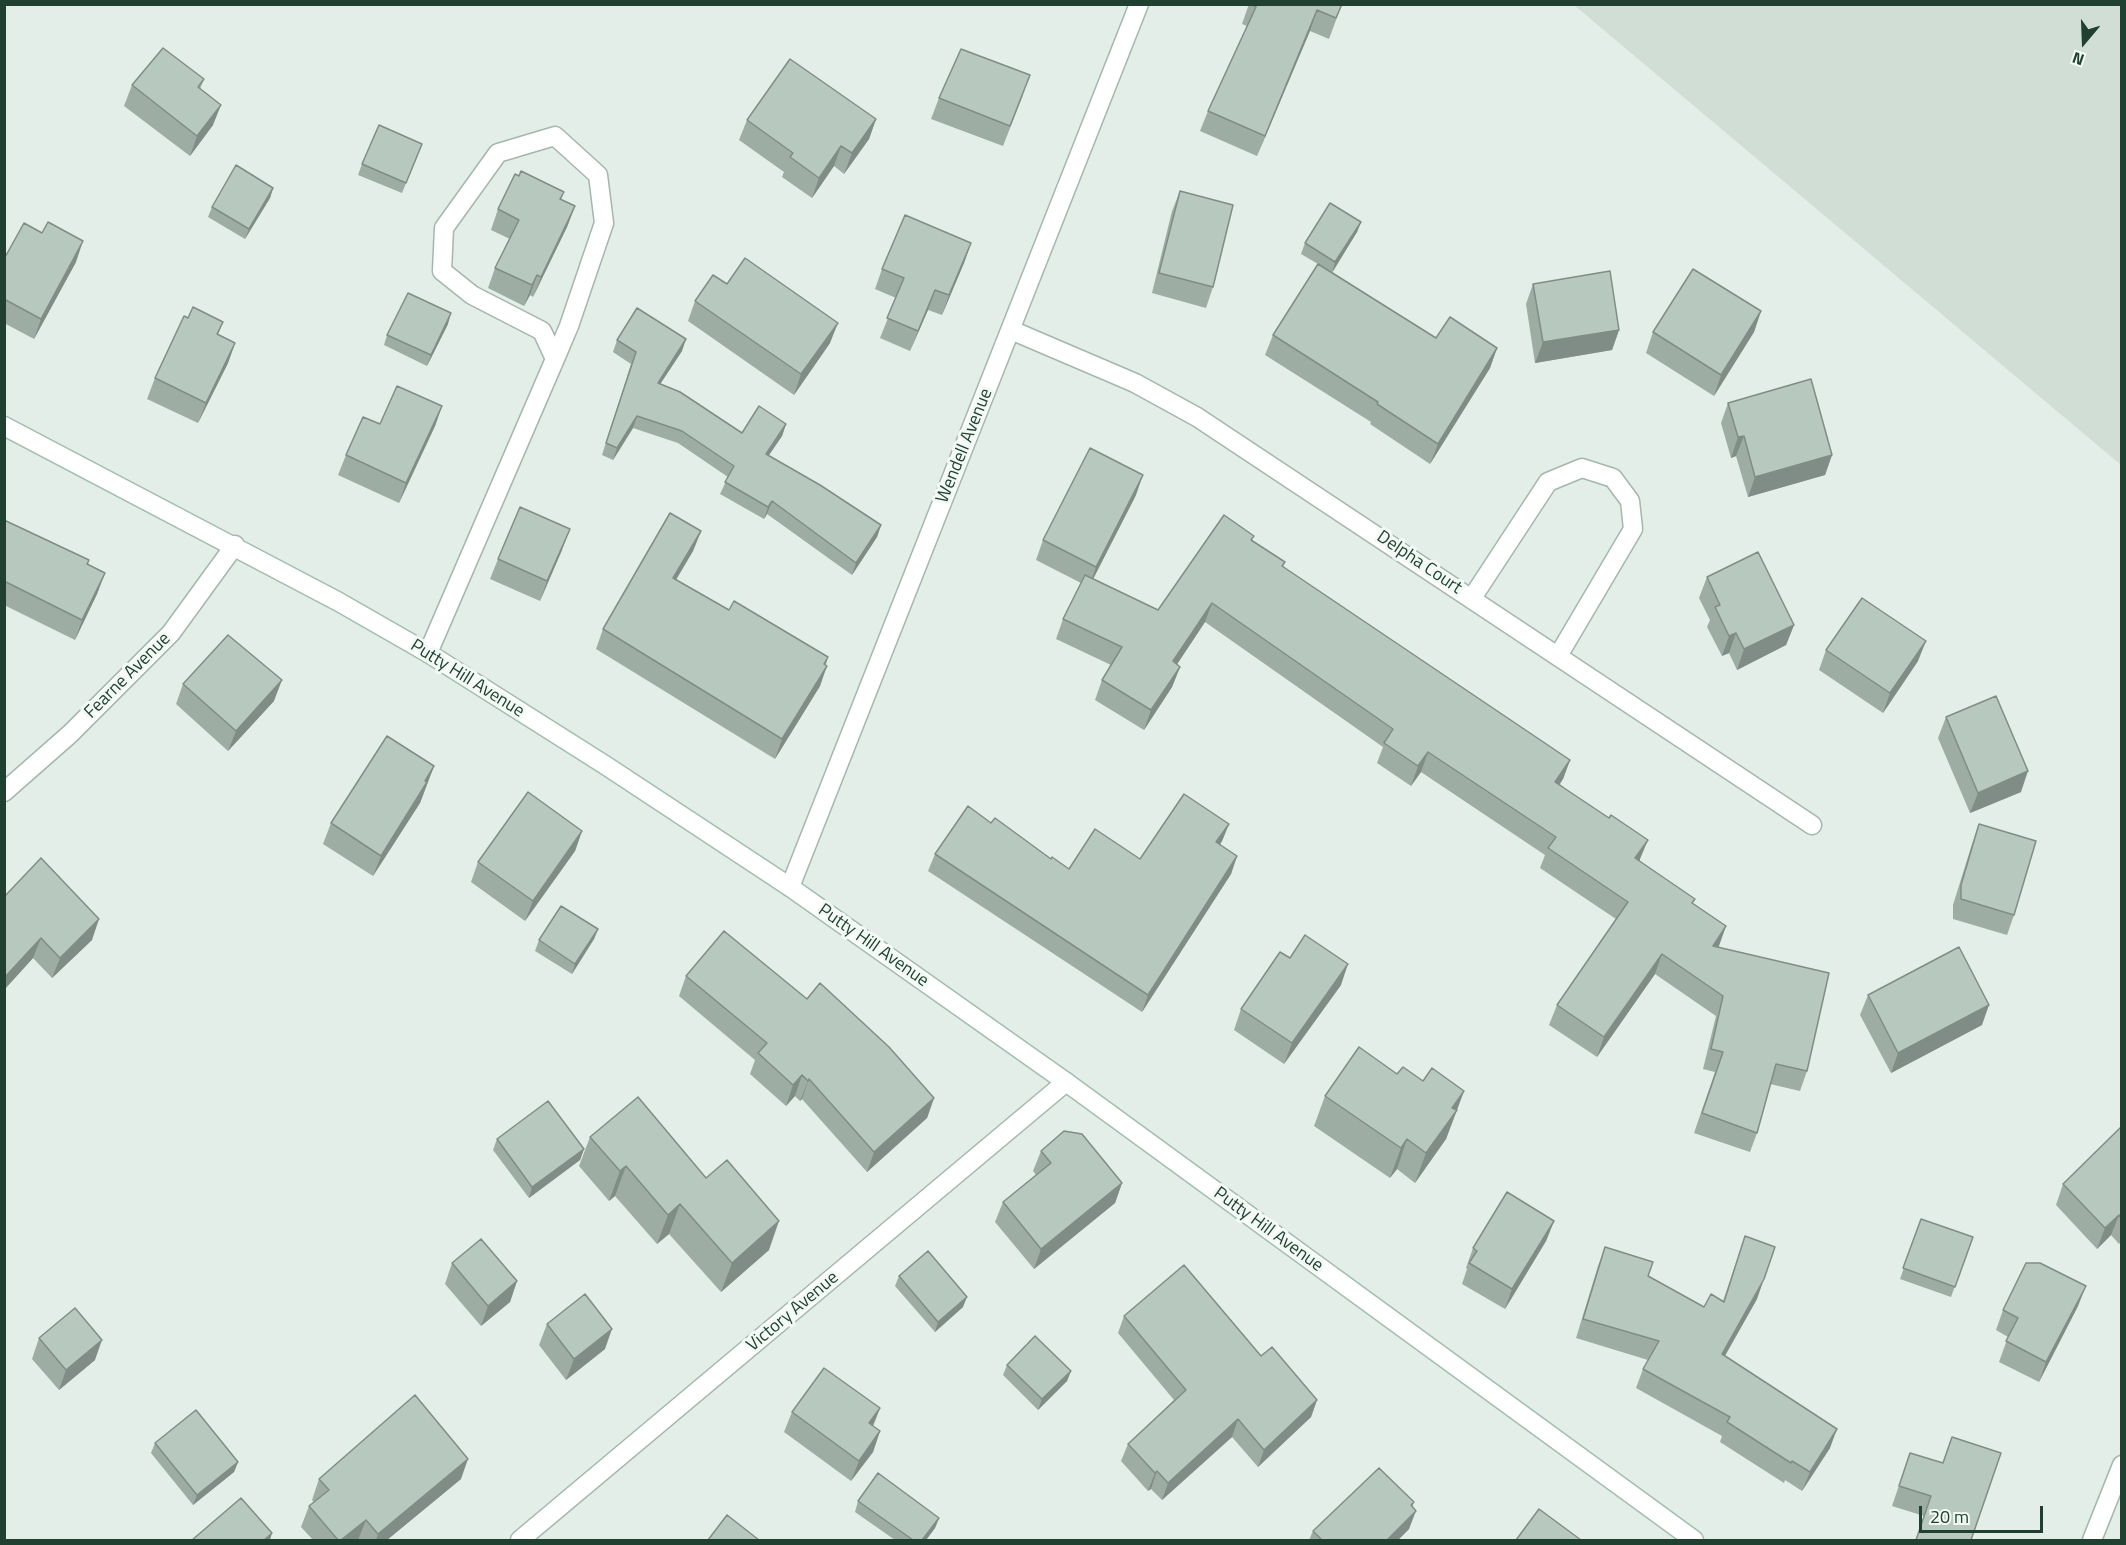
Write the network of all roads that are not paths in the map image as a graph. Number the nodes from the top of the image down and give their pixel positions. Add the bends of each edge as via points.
1 (1138, 4) edge
2 (1011, 330) junction
3 (555, 359) junction
4 (4, 426) edge
5 (235, 545) junction
6 (1472, 598) junction
7 (428, 653) junction
8 (1558, 656) junction
9 (4, 792) edge
10 (1812, 825) dead end
11 (790, 887) junction
12 (1066, 1082) junction
13 (2121, 1465) edge
14 (520, 1540) edge
15 (1694, 1540) edge
16 (2092, 1540) edge

1 - 2 street, Wendell Avenue
2 - 6 street, Delpha Court via 1135,383 1197,417
2 - 11 street, Wendell Avenue
3 - 3 street via 604,223 598,175 555,136 498,153 444,228 442,271 472,295 542,331
3 - 7 street
4 - 5 street, Putty Hill Avenue
5 - 7 street, Putty Hill Avenue
5 - 9 street, Fearne Avenue via 171,633 70,734
6 - 8 street, Delpha Court
6 - 8 street via 1548,482 1582,468 1614,478 1630,501 1633,529
7 - 11 street, Putty Hill Avenue
8 - 10 street, Delpha Court
11 - 12 street, Putty Hill Avenue
12 - 14 street, Victory Avenue
12 - 15 street, Putty Hill Avenue
13 - 16 street

